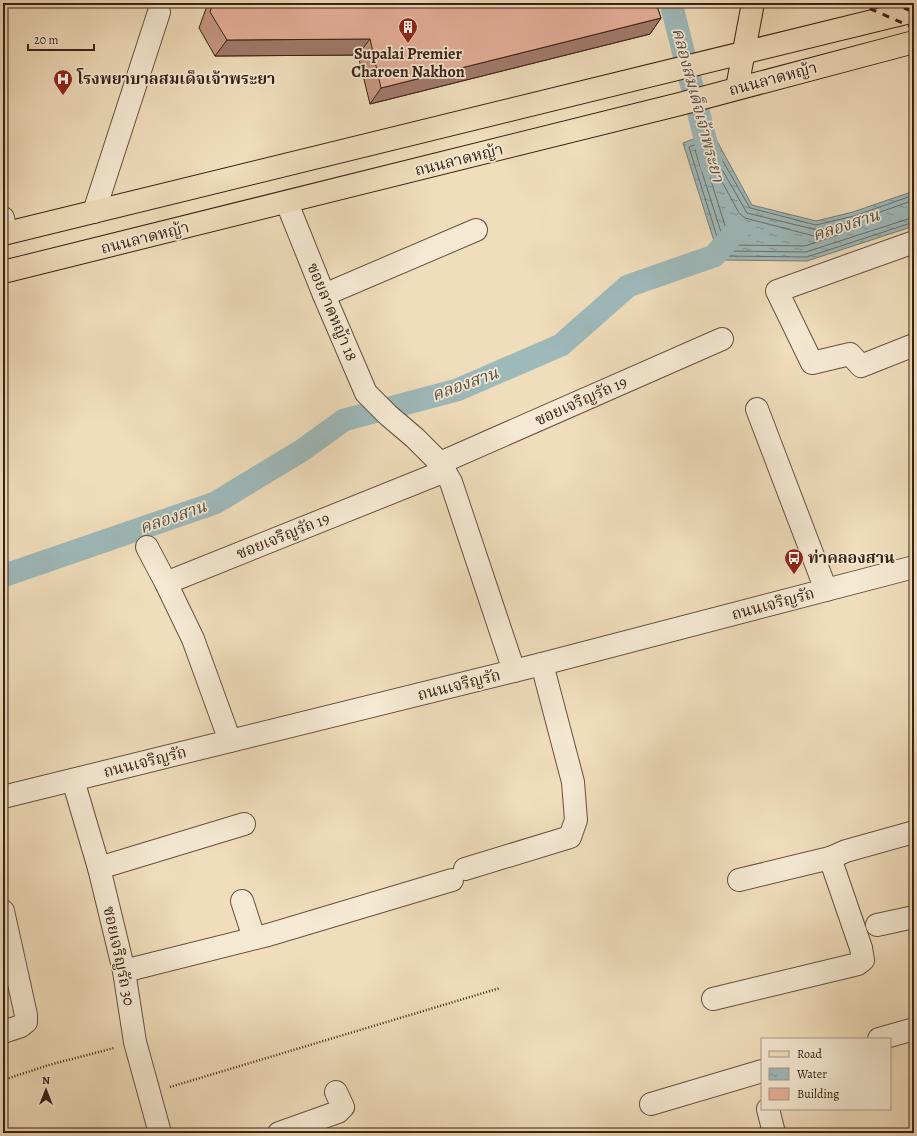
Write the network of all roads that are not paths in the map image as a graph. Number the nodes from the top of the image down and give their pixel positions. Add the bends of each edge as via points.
1 (753, 3) edge
2 (914, 11) edge
3 (159, 12) dead end
4 (914, 42) edge
5 (892, 48) junction
6 (744, 52) junction
7 (914, 55) edge
8 (737, 88) junction
9 (287, 203) junction
10 (94, 212) junction
11 (4, 229) edge
12 (476, 230) dead end
13 (914, 242) edge
14 (3, 272) edge
15 (324, 295) junction
16 (722, 339) dead end
17 (914, 345) edge
18 (757, 409) dead end
19 (442, 467) junction
20 (146, 547) dead end
21 (914, 567) edge
22 (166, 583) junction
23 (826, 590) junction
24 (542, 664) junction
25 (514, 671) junction
26 (230, 741) junction
27 (73, 780) junction
28 (3, 797) edge
29 (244, 824) dead end
30 (914, 832) edge
31 (830, 858) junction
32 (99, 868) junction
33 (739, 880) dead end
34 (242, 901) dead end
35 (3, 911) edge
36 (914, 917) edge
37 (877, 926) dead end
38 (254, 938) junction
39 (124, 971) junction
40 (713, 999) dead end
41 (914, 1029) edge
42 (3, 1032) edge
43 (882, 1038) edge
44 (761, 1077) edge
45 (336, 1092) dead end
46 (651, 1104) dead end
47 (768, 1110) edge
48 (160, 1133) edge
49 (279, 1133) edge
50 (774, 1133) edge

1 - 6 main road
2 - 6 main road, ถนนลาดหญ้า
3 - 10 street
4 - 5 main road, ถนนลาดหญ้า
5 - 7 main road
5 - 8 main road, ถนนลาดหญ้า
6 - 8 main road
6 - 10 main road, ถนนลาดหญ้า
8 - 9 main road, ถนนลาดหญ้า
9 - 14 main road, ถนนลาดหญ้า
9 - 15 street, ซอยลาดหญ้า 18
10 - 11 main road, ถนนลาดหญ้า
12 - 15 street
13 - 17 street via 777,292 812,364 850,354 861,366
15 - 19 street, ซอยลาดหญ้า 18 via 366,393
16 - 19 street, ซอยเจริญรัถ 19
18 - 23 street
19 - 22 street, ซอยเจริญรัถ 19
19 - 25 street via 451,482
20 - 22 street
21 - 23 street, ถนนเจริญรัถ
22 - 26 street via 193,639
23 - 24 street, ถนนเจริญรัถ
24 - 25 street, ถนนเจริญรัถ
24 - 38 street via 573,782 576,820 570,837
25 - 26 street, ถนนเจริญรัถ
26 - 27 street, ถนนเจริญรัถ
27 - 28 street, ถนนเจริญรัถ
27 - 32 street, ซอยเจริญรัถ 30
29 - 32 street
30 - 31 street
31 - 33 street
31 - 40 street via 862,948 863,960 858,964
32 - 39 street, ซอยเจริญรัถ 30
34 - 38 street
35 - 42 street via 26,1022
36 - 37 street
38 - 39 street
39 - 48 street, ซอยเจริญรัถ 30 via 135,1042
41 - 43 street
44 - 46 street
45 - 49 street via 343,1107 338,1112
47 - 50 street

